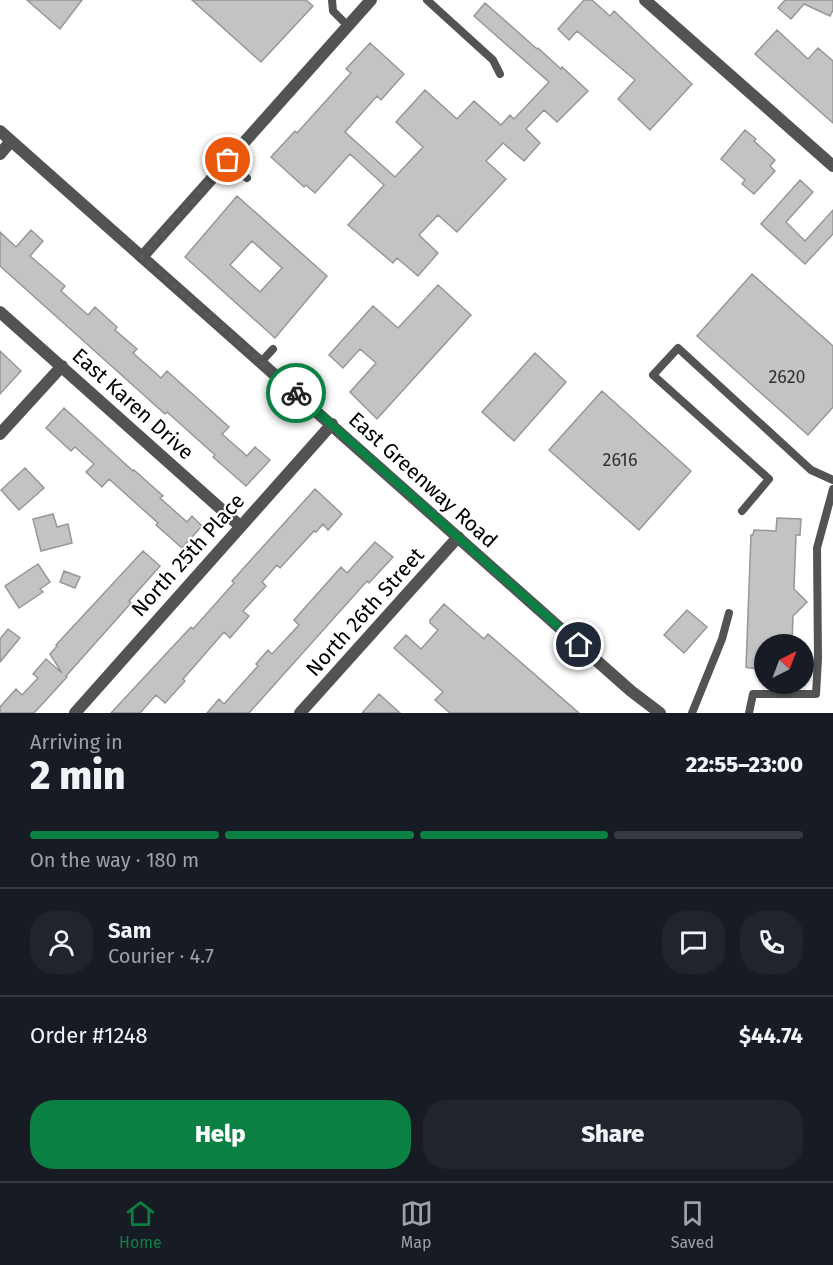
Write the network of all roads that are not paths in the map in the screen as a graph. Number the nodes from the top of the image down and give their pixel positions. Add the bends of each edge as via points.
1 (332, 0) edge
2 (427, 0) edge
3 (645, 0) edge
4 (367, 1) edge
5 (348, 26) junction
6 (500, 74) dead end
7 (0, 131) edge
8 (12, 141) junction
9 (0, 154) edge
10 (228, 160) junction
11 (833, 166) edge
12 (247, 178) dead end
13 (142, 257) junction
14 (0, 312) edge
15 (273, 349) dead end
16 (261, 362) junction
17 (62, 366) junction
18 (332, 424) junction
19 (0, 435) edge
20 (833, 480) edge
21 (833, 489) edge
22 (742, 511) dead end
23 (240, 526) junction
24 (458, 537) junction
25 (729, 613) dead end
26 (75, 713) edge
27 (300, 713) edge
28 (660, 713) edge
29 (692, 713) edge
30 (750, 713) edge

1 - 5 lane via 333,11
2 - 6 lane via 494,60
3 - 11 street
4 - 5 street
5 - 10 street
7 - 8 street, East Greenway Road
8 - 9 street
8 - 13 street, East Greenway Road
10 - 12 lane
10 - 13 street
13 - 16 street, East Greenway Road
14 - 17 street, East Karen Drive
15 - 16 lane
16 - 18 street, East Greenway Road
17 - 19 street
17 - 23 street, East Karen Drive
18 - 23 street, North 25th Place
18 - 24 street, East Greenway Road
20 - 22 lane via 811,470 678,348 653,375 769,479
21 - 30 lane via 818,548 816,694 753,694
23 - 26 street, North 25th Place
24 - 27 street, North 26th Street
24 - 28 street, East Greenway Road
25 - 29 lane

